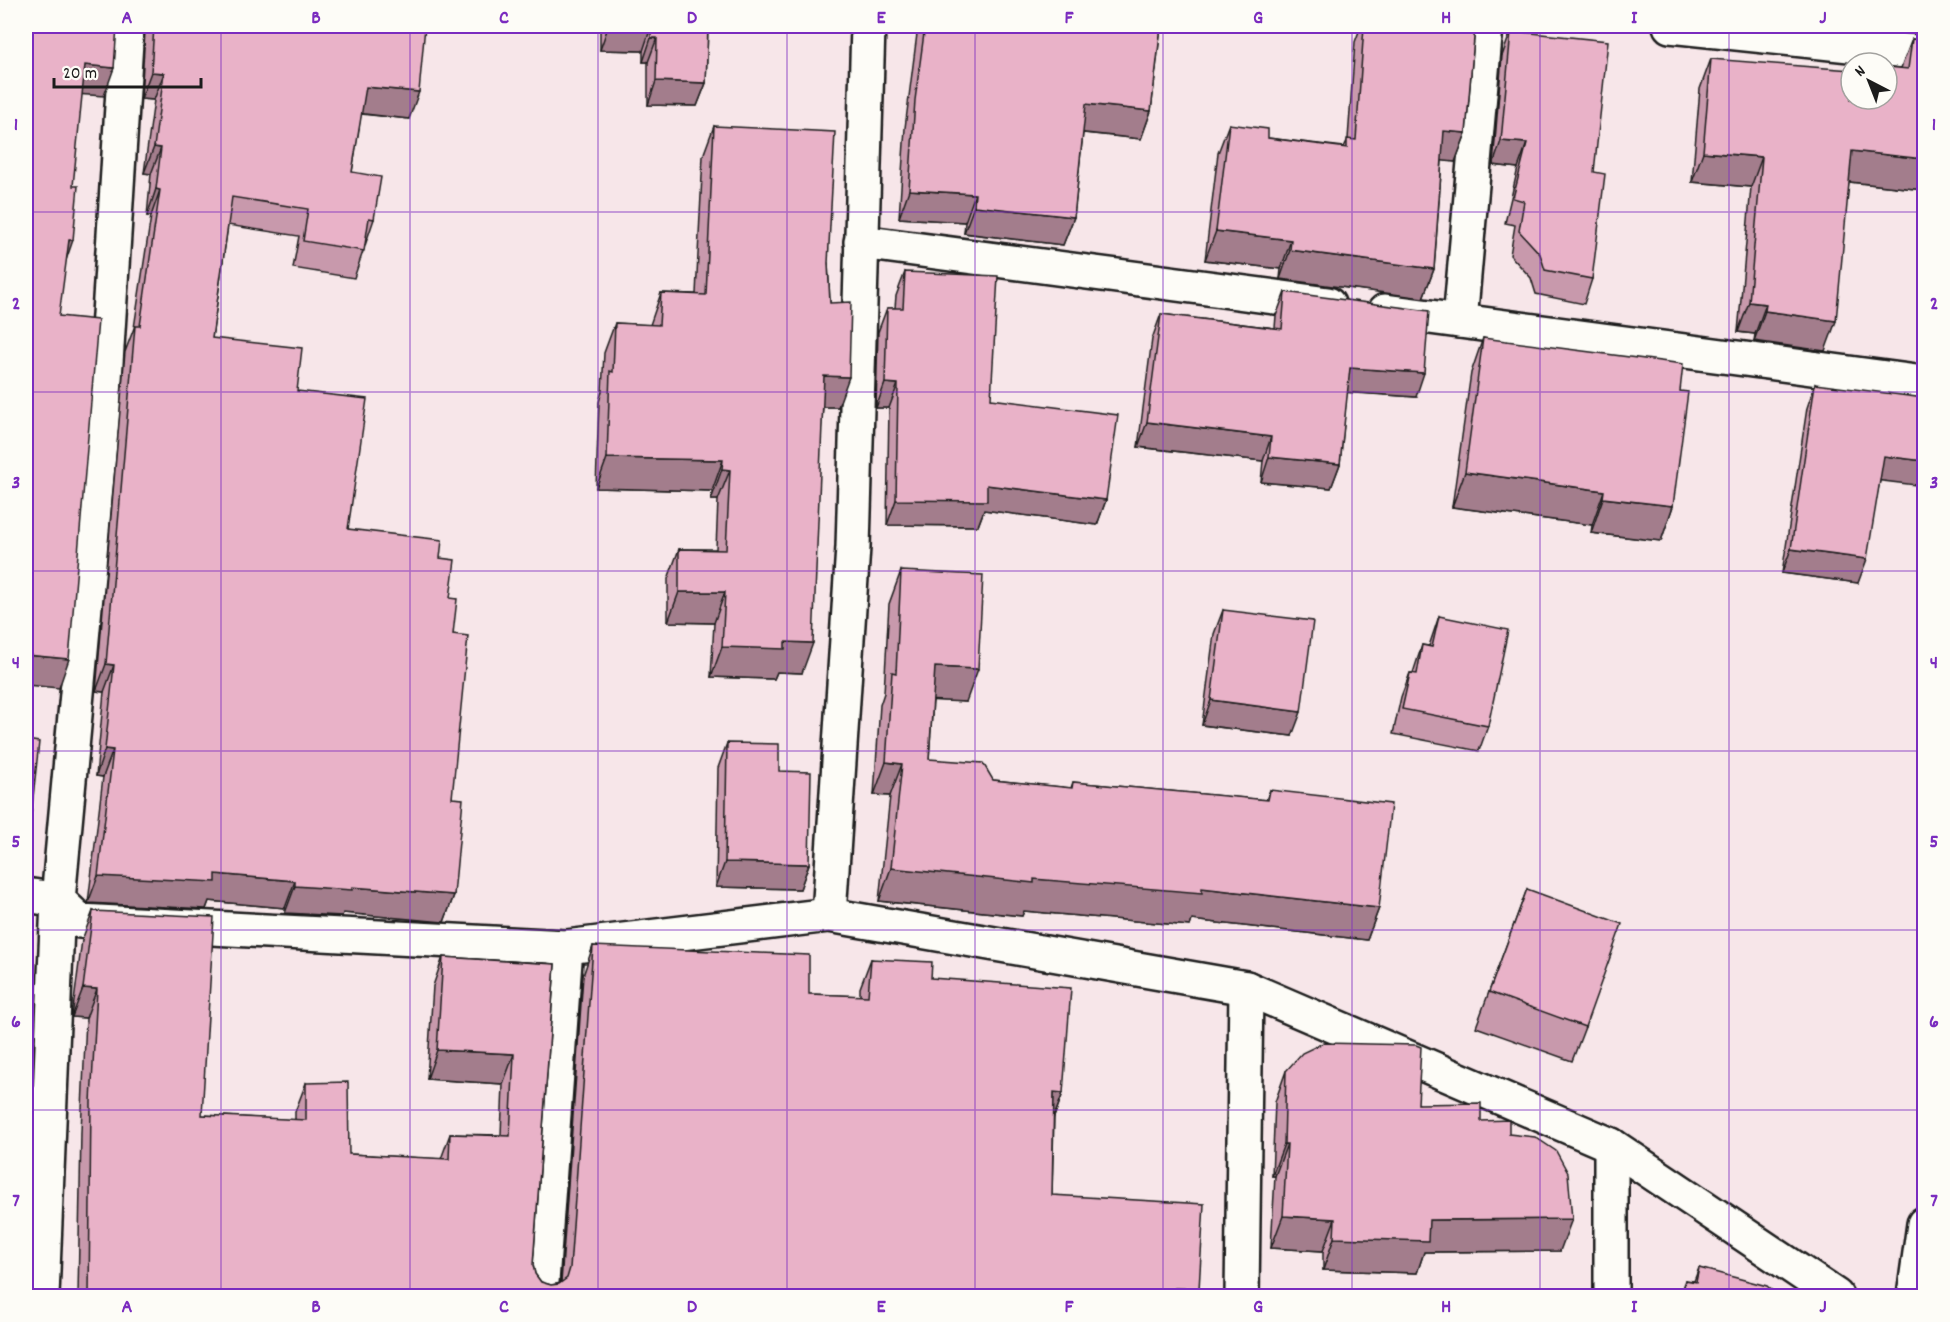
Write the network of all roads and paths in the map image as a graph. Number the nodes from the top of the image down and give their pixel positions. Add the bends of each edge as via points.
1 (127, 26) edge
2 (868, 26) edge
3 (1486, 26) edge
4 (1670, 26) edge
5 (1924, 53) edge
6 (861, 242) junction
7 (1460, 321) junction
8 (1924, 383) edge
9 (26, 895) edge
10 (58, 900) junction
11 (829, 915) junction
12 (566, 947) junction
13 (1246, 988) junction
14 (1611, 1145) junction
15 (1924, 1224) edge
16 (42, 1296) edge
17 (541, 1296) edge
18 (1242, 1296) edge
19 (1611, 1296) edge
20 (1836, 1296) edge
21 (1914, 1296) edge

1 - 10 street via 103,411
2 - 6 street
3 - 7 street
4 - 5 street
6 - 7 street
6 - 11 street via 853,547
7 - 8 street
9 - 10 street
10 - 12 street via 80,921
10 - 16 street
11 - 12 street
11 - 13 street
12 - 17 street
13 - 14 street
13 - 18 street
14 - 19 street
14 - 20 street
15 - 21 street

